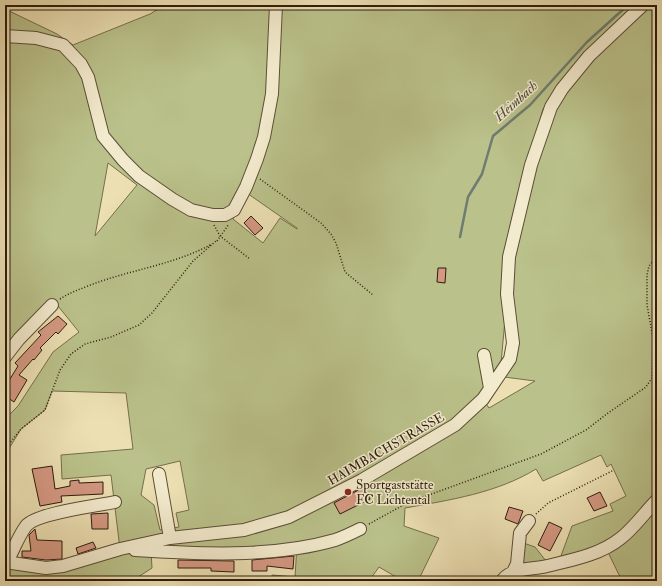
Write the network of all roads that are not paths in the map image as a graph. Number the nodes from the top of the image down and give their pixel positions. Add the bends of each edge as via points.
1 (276, 5) edge
2 (643, 5) edge
3 (5, 36) edge
4 (52, 305) road end
5 (484, 355) dead end
6 (5, 356) edge
7 (490, 388) junction
8 (159, 474) dead end
9 (657, 500) edge
10 (115, 502) dead end
11 (530, 521) road end
12 (360, 529) road end
13 (170, 538) junction
14 (120, 549) junction
15 (6, 562) edge
16 (512, 572) junction
17 (502, 581) edge

1 - 3 street via 272,94 264,137 252,174 234,210 225,215 191,210 139,176 123,160 103,136 85,70 63,45 36,38
2 - 7 street, HAIMBACHSTRASSE via 589,56 562,89 546,119 531,165 509,257 507,294 513,343 510,359
4 - 6 street
5 - 7 street
7 - 13 street, HAIMBACHSTRASSE via 455,426 362,480 289,517 244,530
8 - 13 street
9 - 16 street via 622,538 606,548 550,566
10 - 15 street, HAIMBACHSTRASSE via 47,515 34,520 26,526
11 - 16 street via 520,533 517,564
12 - 14 street, HAIMBACHSTRASSE via 335,540 248,552
13 - 14 street, HAIMBACHSTRASSE
14 - 15 street, HAIMBACHSTRASSE via 64,566 46,568
16 - 17 street

